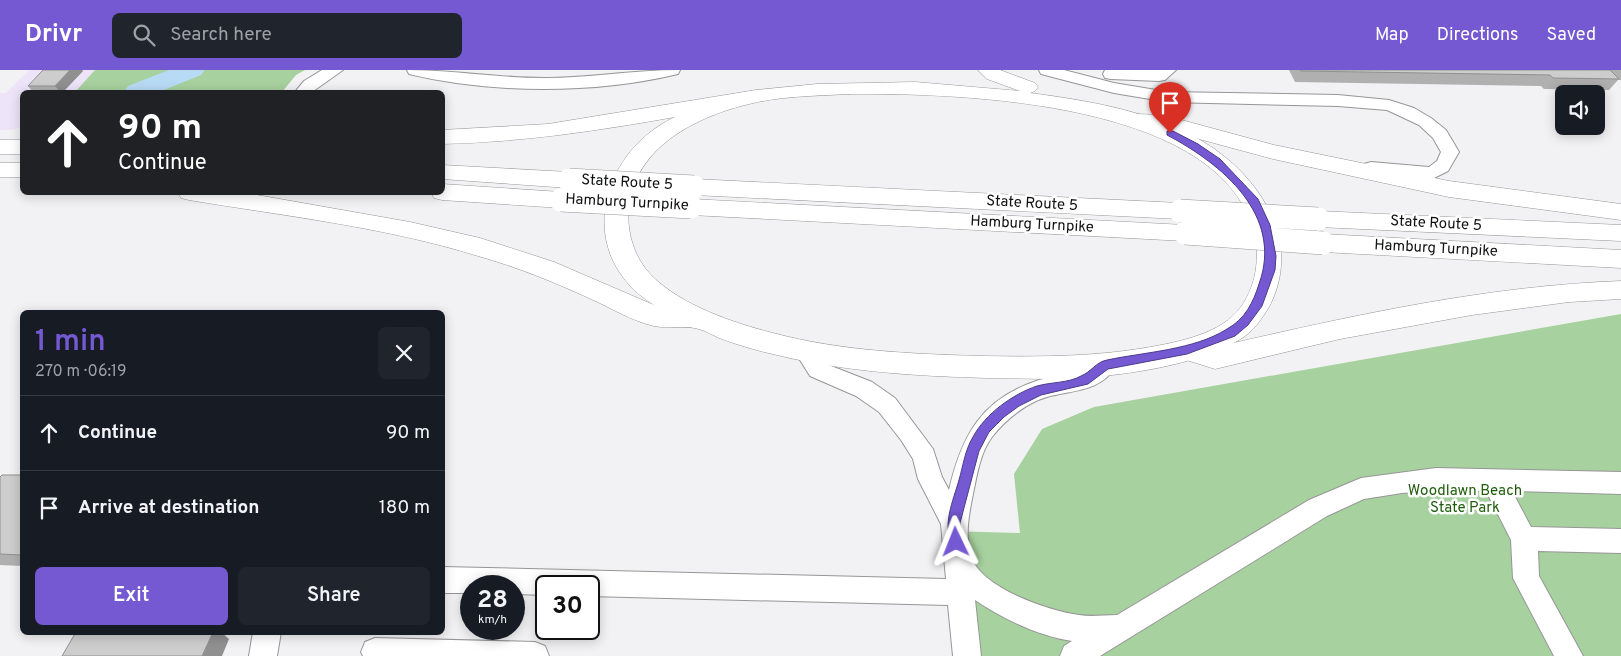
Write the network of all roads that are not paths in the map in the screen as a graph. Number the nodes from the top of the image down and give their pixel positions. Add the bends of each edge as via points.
1 (335, 70) edge
2 (415, 70) edge
3 (672, 70) edge
4 (879, 70) edge
5 (988, 70) edge
6 (1047, 70) edge
7 (1086, 70) edge
8 (1162, 72) edge
9 (305, 90) edge
10 (806, 92) junction
11 (1167, 96) junction
12 (737, 101) junction
13 (1059, 103) junction
14 (1137, 121) junction
15 (445, 137) edge
16 (0, 147) edge
17 (20, 147) edge
18 (1329, 164) junction
19 (0, 170) edge
20 (20, 170) edge
21 (445, 172) edge
22 (565, 190) junction
23 (445, 192) edge
24 (207, 195) edge
25 (1621, 212) edge
26 (1183, 222) junction
27 (1621, 232) edge
28 (1621, 259) edge
29 (1621, 290) edge
30 (699, 318) junction
31 (1187, 350) junction
32 (806, 352) junction
33 (1105, 365) junction
34 (1493, 480) junction
35 (1621, 483) edge
36 (954, 523) junction
37 (1524, 538) junction
38 (1621, 541) edge
39 (958, 561) junction
40 (445, 580) edge
41 (962, 592) junction
42 (1121, 628) junction
43 (266, 635) edge
44 (377, 647) edge
45 (263, 656) edge
46 (535, 656) edge
47 (967, 656) edge
48 (1074, 656) edge
49 (1569, 656) edge

1 - 9 street
2 - 3 street via 478,80 555,84 620,80
4 - 10 main road via 821,82
5 - 13 main road
6 - 11 street
7 - 8 street via 1122,76
8 - 11 street
10 - 12 main road
10 - 13 main road via 935,89
11 - 18 street via 1389,105 1421,118 1440,134 1450,152 1446,164 1432,173
12 - 15 main road via 565,129
12 - 30 main road via 704,110 654,140 627,171 619,192 616,234 635,273 652,292
13 - 14 main road
14 - 18 main road via 1162,122
14 - 31 main road via 1170,133 1217,161 1253,199 1265,225 1271,256 1270,270 1257,306 1231,333
16 - 17 main road
18 - 25 main road via 1449,189
19 - 20 main road
21 - 22 main road, State Route 5
22 - 23 main road, Hamburg Turnpike
22 - 26 main road, Hamburg Turnpike, bridge
24 - 30 main road via 410,230 480,247 545,268 657,317
26 - 27 main road, State Route 5, bridge via 1318,219
26 - 28 main road, Hamburg Turnpike, bridge via 1323,243
29 - 31 main road via 1552,294 1463,307 1215,358
30 - 32 main road via 728,330
31 - 33 main road
32 - 33 main road via 878,362 951,367
32 - 36 street via 818,370 864,389 887,405 924,456 930,479
33 - 36 street via 1084,380 1039,390 1014,403 985,429 973,451
34 - 35 street
34 - 37 street
34 - 42 street via 1436,479 1361,489 1318,508
36 - 39 street
37 - 38 street
37 - 49 street via 1526,578
39 - 41 street
39 - 42 street via 976,585 1034,615 1059,625 1082,629
40 - 41 street
41 - 47 street
42 - 48 street
43 - 45 street
44 - 46 street

